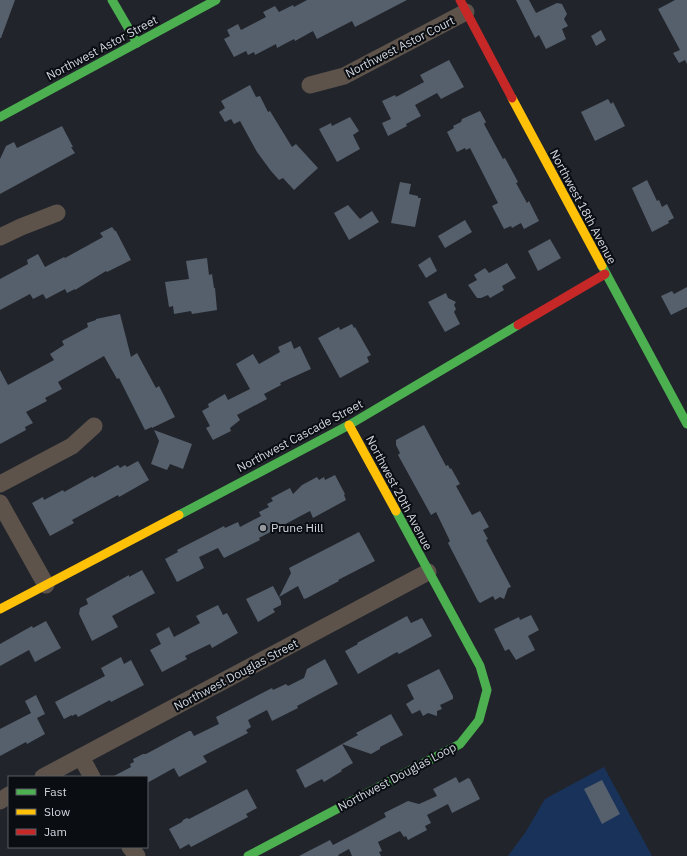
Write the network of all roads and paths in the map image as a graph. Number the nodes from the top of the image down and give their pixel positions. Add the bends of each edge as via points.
1 (112, 0) edge
2 (216, 0) edge
3 (463, 6) edge
4 (137, 43) junction
5 (310, 85) dead end
6 (0, 117) edge
7 (57, 213) dead end
8 (0, 237) edge
9 (605, 274) junction
10 (687, 424) edge
11 (349, 425) junction
12 (94, 426) dead end
13 (0, 484) edge
14 (0, 503) edge
15 (428, 572) junction
16 (46, 585) junction
17 (0, 609) edge
18 (81, 758) junction
19 (45, 776) edge
20 (91, 776) edge
21 (131, 848) edge
22 (137, 856) edge
23 (248, 856) edge

1 - 4 street
2 - 4 street, Northwest Astor Street
3 - 5 street, Northwest Astor Court via 344,76
3 - 9 street, Northwest 18th Avenue
4 - 6 street, Northwest Astor Street
7 - 8 street
9 - 10 street, Northwest 18th Avenue
9 - 11 street, Northwest Cascade Street
11 - 15 street, Northwest 20th Avenue
11 - 16 street, Northwest Cascade Street
12 - 13 street via 72,446
14 - 16 street
15 - 18 street, Northwest Douglas Street
15 - 23 street, Northwest Douglas Loop via 480,666 487,690 479,720 460,744
16 - 17 street, Northwest Cascade Street
18 - 19 street, Northwest Douglas Street
18 - 20 street
21 - 22 street

